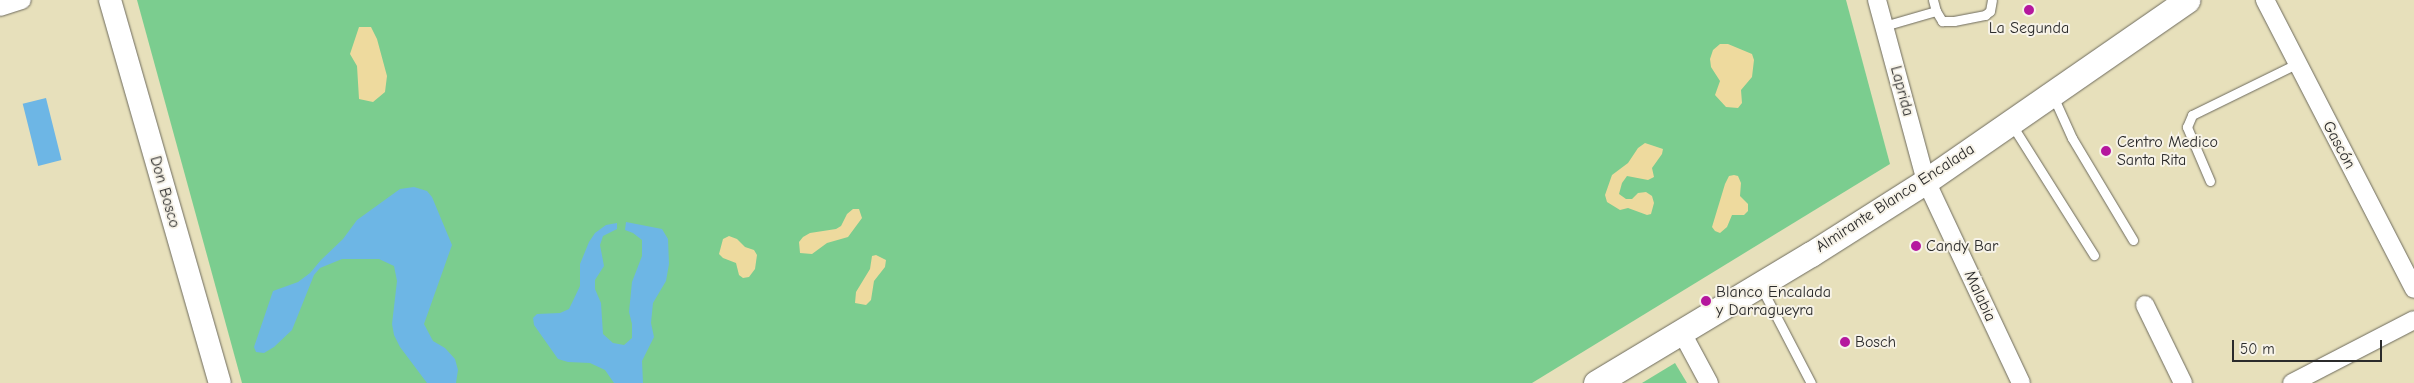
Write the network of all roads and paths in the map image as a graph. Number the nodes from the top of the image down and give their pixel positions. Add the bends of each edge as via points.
1 (22, 0) edge
2 (110, 0) edge
3 (1877, 0) edge
4 (1933, 0) edge
5 (1992, 0) edge
6 (2186, 0) edge
7 (2265, 0) edge
8 (0, 7) edge
9 (1936, 11) junction
10 (1884, 26) junction
11 (2296, 64) junction
12 (2052, 93) junction
13 (2010, 122) junction
14 (1926, 181) junction
15 (2210, 181) dead end
16 (2133, 240) dead end
17 (2094, 254) dead end
18 (1760, 284) junction
19 (2414, 289) edge
20 (2145, 305) dead end
21 (2414, 320) edge
22 (1680, 331) junction
23 (220, 383) edge
24 (1596, 383) edge
25 (1709, 383) edge
26 (1812, 383) edge
27 (2021, 383) edge
28 (2183, 383) edge
29 (2292, 383) edge

1 - 8 street
2 - 23 street, Don Bosco
3 - 10 street, Laprida
4 - 9 lane
5 - 9 lane via 1990,11 1985,15 1954,22 1942,21
6 - 12 main road, Almirante Blanco Encalada
7 - 11 street, Gascón
9 - 10 lane
10 - 14 street, Laprida
11 - 15 lane via 2192,115 2187,127
11 - 19 street, Gascón
12 - 13 main road, Almirante Blanco Encalada
12 - 16 lane via 2072,138
13 - 14 main road, Almirante Blanco Encalada
13 - 17 lane
14 - 18 main road, Almirante Blanco Encalada
14 - 27 street, Malabia
18 - 22 main road, Almirante Blanco Encalada
18 - 26 lane
20 - 28 street
21 - 29 street
22 - 24 main road, Almirante Blanco Encalada
22 - 25 street

